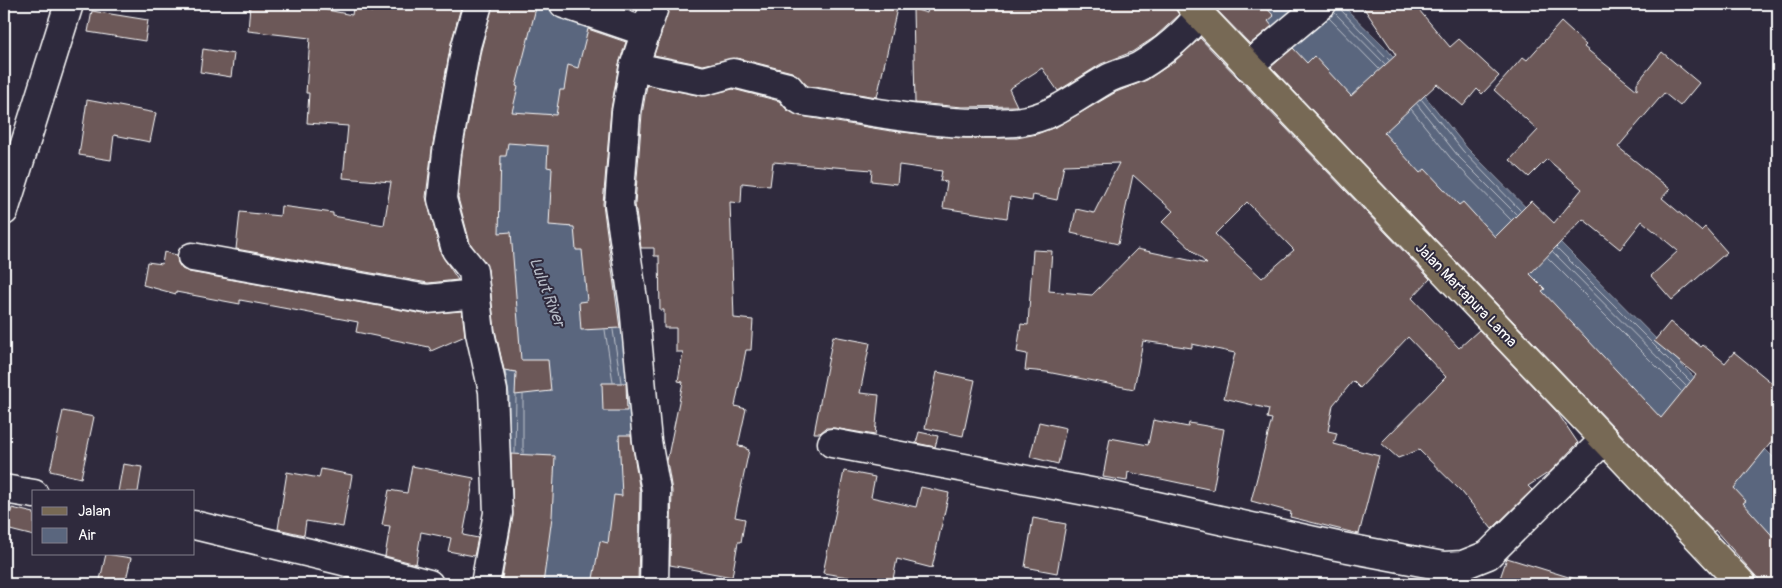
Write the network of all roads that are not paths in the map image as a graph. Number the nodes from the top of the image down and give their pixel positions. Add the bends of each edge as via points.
1 (68, 4) edge
2 (478, 4) edge
3 (564, 4) edge
4 (655, 4) edge
5 (1322, 4) edge
6 (1195, 9) edge
7 (639, 29) junction
8 (1251, 63) junction
9 (634, 68) junction
10 (4, 212) edge
11 (192, 257) dead end
12 (476, 294) junction
13 (1604, 440) junction
14 (832, 443) dead end
15 (4, 489) edge
16 (32, 494) edge
17 (195, 525) edge
18 (429, 584) edge
19 (485, 584) edge
20 (654, 584) edge
21 (1742, 584) edge

1 - 10 street
2 - 12 street via 466,46 442,199 456,250 474,271
3 - 7 street
4 - 7 street
5 - 8 street
6 - 8 main road, Jalan Martapura Lama
6 - 9 street via 1189,28 1139,67 1118,74 1066,105 1032,119 997,123 962,124 892,117 802,101 788,87 734,73 704,81
7 - 9 street
8 - 13 main road, Jalan Martapura Lama
9 - 20 street via 626,112 619,205 634,306 647,441 656,491
11 - 12 street via 427,299
12 - 19 street via 480,333 493,391 498,513
13 - 14 street via 1488,555 1463,565 1443,566 1107,495
13 - 21 main road, Jalan Martapura Lama
15 - 16 street
17 - 18 street

